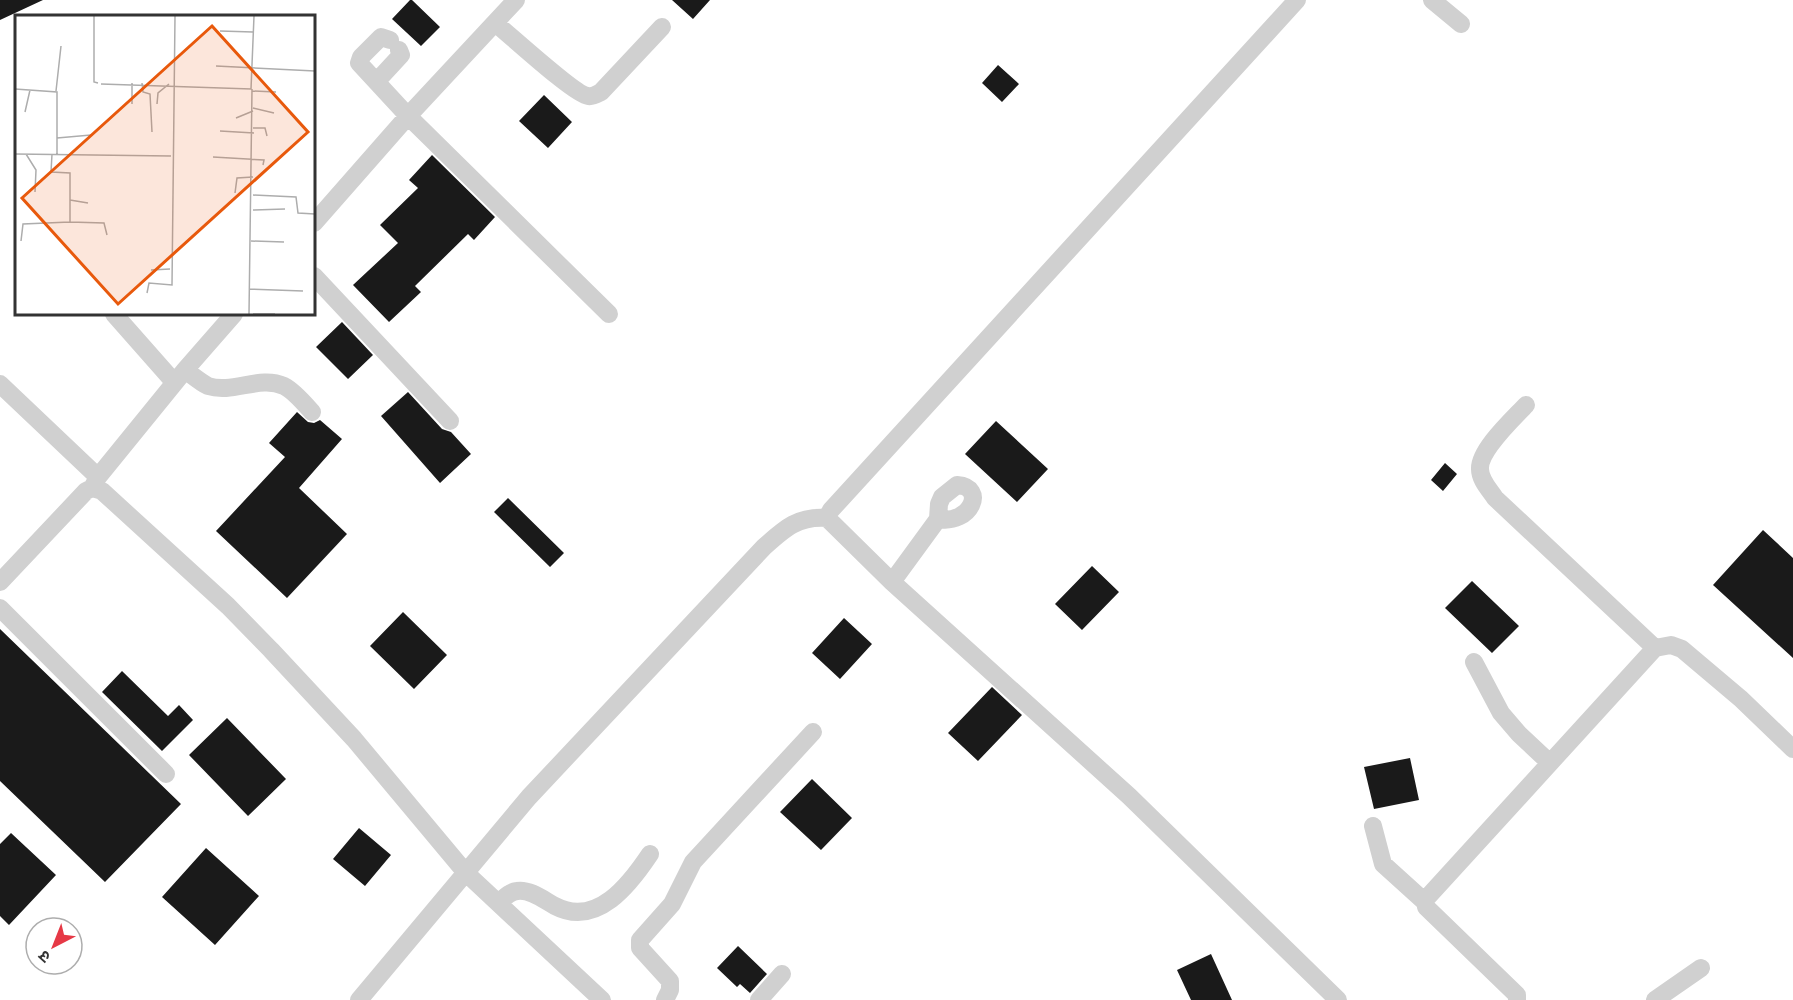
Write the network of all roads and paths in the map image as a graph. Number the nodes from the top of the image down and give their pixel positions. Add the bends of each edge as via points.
1 (516, 0) edge
2 (1297, 0) edge
3 (1432, 0) edge
4 (495, 22) junction
5 (1461, 24) dead end
6 (662, 27) dead end
7 (377, 81) junction
8 (408, 116) junction
9 (315, 222) edge
10 (315, 277) edge
11 (609, 314) dead end
12 (115, 315) edge
13 (233, 315) edge
14 (180, 376) junction
15 (0, 384) edge
16 (1526, 405) dead end
17 (312, 412) dead end
18 (450, 421) dead end
19 (95, 483) junction
20 (827, 518) junction
21 (938, 519) dead end
22 (0, 582) edge
23 (892, 582) junction
24 (0, 608) edge
25 (1655, 648) junction
26 (1474, 662) dead end
27 (813, 732) dead end
28 (1793, 749) edge
29 (1550, 763) junction
30 (166, 774) dead end
31 (1373, 826) dead end
32 (650, 854) dead end
33 (466, 873) junction
34 (1425, 902) junction
35 (498, 903) junction
36 (1701, 968) dead end
37 (782, 974) dead end
38 (359, 1000) edge
39 (602, 1000) edge
40 (665, 1000) edge
41 (759, 1000) edge
42 (1338, 1000) edge
43 (1517, 1000) edge
44 (1655, 1000) edge

1 - 4 street
2 - 20 street
3 - 5 street
4 - 6 street via 587,96 601,92
4 - 8 street
7 - 7 street via 401,56 395,45 381,37 359,61
7 - 8 street
8 - 9 street
8 - 11 street
10 - 18 street
12 - 14 street
13 - 14 street
14 - 17 street via 225,388 278,384
14 - 19 street
15 - 19 street
16 - 25 street via 1487,449 1480,469 1485,484 1495,498
19 - 22 street
19 - 33 street via 271,650 354,740
20 - 23 street
20 - 33 street via 811,517 797,522 764,547 529,797
21 - 23 street
23 - 42 street via 1130,796
24 - 30 street
25 - 28 street via 1671,645 1682,649
25 - 29 street
26 - 29 street via 1505,719
27 - 40 street via 693,862 672,904 640,940 640,948 670,981
29 - 34 street
31 - 34 street via 1383,864
32 - 35 street via 628,886 600,907 569,911 519,891
33 - 35 street
33 - 38 street
34 - 43 street via 1517,994
35 - 39 street
36 - 44 street
37 - 41 street

